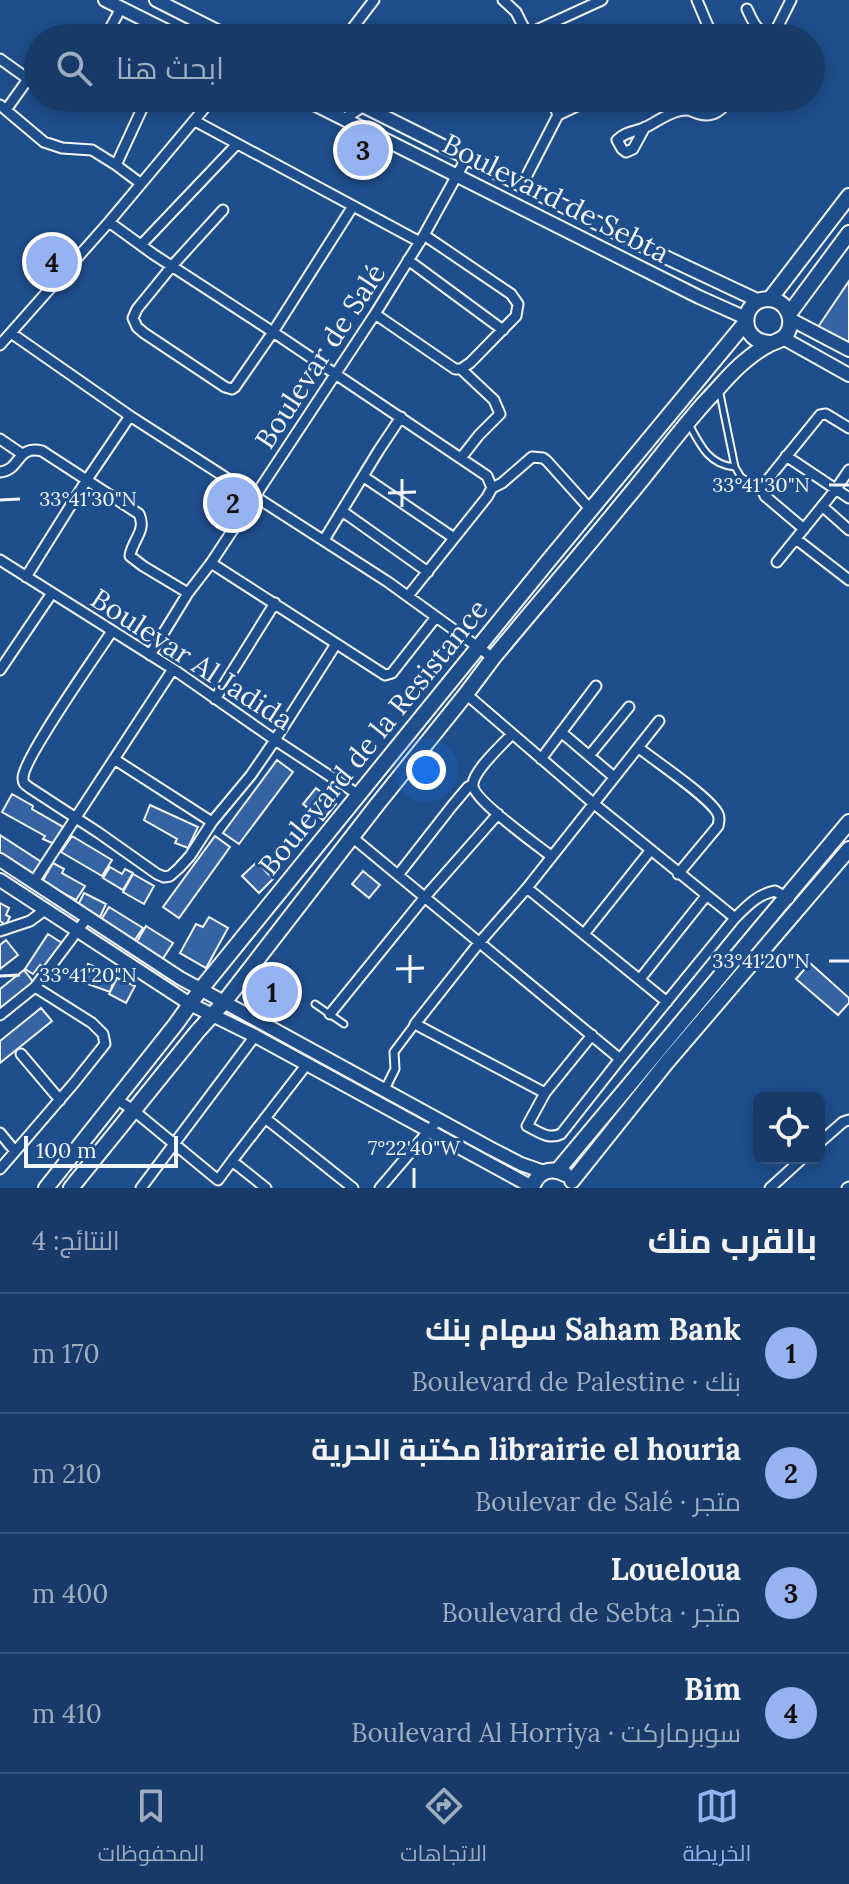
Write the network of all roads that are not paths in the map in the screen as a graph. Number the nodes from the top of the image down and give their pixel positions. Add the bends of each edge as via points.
1 (105, 0) edge
2 (156, 0) edge
3 (374, 0) edge
4 (503, 0) edge
5 (602, 0) edge
6 (697, 0) edge
7 (791, 0) edge
8 (121, 8) junction
9 (747, 9) dead end
10 (112, 24) edge
11 (153, 24) edge
12 (203, 24) edge
13 (356, 24) edge
14 (521, 24) edge
15 (553, 24) edge
16 (707, 24) edge
17 (754, 24) edge
18 (779, 24) edge
19 (0, 59) edge
20 (24, 76) edge
21 (24, 83) edge
22 (3, 107) edge
23 (141, 112) edge
24 (201, 112) edge
25 (330, 112) edge
26 (354, 112) edge
27 (375, 112) edge
28 (557, 112) edge
29 (564, 112) edge
30 (679, 112) edge
31 (692, 112) edge
32 (717, 112) edge
33 (558, 115) junction
34 (344, 119) junction
35 (195, 121) junction
36 (645, 127) dead end
37 (237, 144) junction
38 (467, 157) junction
39 (116, 165) junction
40 (457, 177) junction
41 (140, 183) junction
42 (522, 185) junction
43 (849, 196) edge
44 (353, 206) junction
45 (223, 210) dead end
46 (109, 222) junction
47 (849, 233) edge
48 (422, 238) junction
49 (141, 245) junction
50 (408, 260) junction
51 (172, 266) junction
52 (765, 300) junction
53 (375, 314) junction
54 (790, 316) junction
55 (746, 320) junction
56 (503, 330) junction
57 (273, 332) junction
58 (11, 333) junction
59 (777, 341) junction
60 (0, 345) edge
61 (849, 350) edge
62 (461, 369) junction
63 (335, 374) junction
64 (849, 375) edge
65 (719, 388) junction
66 (130, 416) junction
67 (401, 417) junction
68 (689, 423) junction
69 (849, 428) edge
70 (0, 439) edge
71 (22, 454) junction
72 (786, 456) junction
73 (461, 458) junction
74 (735, 467) junction
75 (849, 470) edge
76 (0, 472) edge
77 (364, 477) junction
78 (86, 481) junction
79 (492, 488) junction
80 (762, 489) junction
81 (836, 489) junction
82 (255, 497) junction
83 (849, 498) edge
84 (822, 506) junction
85 (591, 510) junction
86 (342, 511) junction
87 (804, 529) junction
88 (849, 530) edge
89 (454, 538) junction
90 (796, 539) junction
91 (324, 540) junction
92 (0, 560) edge
93 (777, 562) dead end
94 (211, 563) junction
95 (428, 572) junction
96 (26, 577) junction
97 (849, 580) edge
98 (52, 593) junction
99 (188, 593) junction
100 (408, 596) junction
101 (275, 603) junction
102 (436, 617) junction
103 (112, 631) junction
104 (336, 644) junction
105 (479, 648) junction
106 (150, 655) junction
107 (493, 658) junction
108 (173, 669) junction
109 (0, 670) edge
110 (596, 686) dead end
111 (466, 694) junction
112 (215, 699) junction
113 (629, 707) dead end
114 (659, 721) dead end
115 (561, 732) junction
116 (512, 734) junction
117 (275, 740) junction
118 (639, 748) junction
119 (589, 756) junction
120 (114, 759) junction
121 (541, 759) junction
122 (614, 777) junction
123 (473, 784) junction
124 (359, 795) junction
125 (593, 803) junction
126 (498, 814) junction
127 (75, 817) junction
128 (212, 822) junction
129 (849, 822) edge
130 (352, 837) junction
131 (849, 849) edge
132 (650, 851) junction
133 (551, 856) junction
134 (0, 860) edge
135 (678, 874) junction
136 (398, 875) junction
137 (0, 880) edge
138 (33, 883) junction
139 (527, 888) junction
140 (706, 896) junction
141 (785, 896) junction
142 (424, 898) junction
143 (798, 909) junction
144 (45, 910) junction
145 (87, 918) junction
146 (735, 918) junction
147 (78, 930) junction
148 (0, 931) edge
149 (584, 934) junction
150 (479, 943) junction
151 (640, 979) junction
152 (35, 987) junction
153 (201, 989) junction
154 (225, 1001) junction
155 (667, 1002) junction
156 (190, 1004) junction
157 (315, 1004) dead end
158 (330, 1014) junction
159 (0, 1015) edge
160 (213, 1016) junction
161 (344, 1024) dead end
162 (415, 1024) junction
163 (592, 1035) junction
164 (255, 1036) junction
165 (21, 1054) dead end
166 (620, 1059) junction
167 (307, 1064) junction
168 (384, 1091) junction
169 (545, 1093) junction
170 (115, 1098) junction
171 (60, 1100) junction
172 (133, 1110) junction
173 (265, 1118) junction
174 (438, 1120) junction
175 (849, 1120) edge
176 (428, 1130) junction
177 (0, 1133) edge
178 (825, 1138) edge
179 (173, 1144) junction
180 (14, 1150) junction
181 (232, 1161) junction
182 (796, 1164) edge
183 (0, 1169) edge
184 (551, 1171) junction
185 (253, 1177) junction
186 (218, 1180) junction
187 (572, 1185) edge
188 (532, 1187) edge
189 (46, 1188) edge
190 (71, 1188) edge
191 (141, 1188) edge
192 (229, 1188) edge
193 (245, 1188) edge
194 (266, 1188) edge
195 (353, 1188) edge
196 (380, 1188) edge
197 (770, 1188) edge

1 - 8 street
2 - 12 street
3 - 13 street
4 - 14 street
5 - 15 street
6 - 16 street
7 - 18 street
8 - 10 street
8 - 11 street
9 - 17 street
19 - 20 street
21 - 22 street
22 - 39 street via 44,142 92,150
23 - 39 street
24 - 35 street
25 - 34 street, Boulevard de Sebta
26 - 34 street
27 - 38 street, Boulevard de Sebta
28 - 33 street
29 - 33 street
30 - 36 street
31 - 32 street
33 - 42 street
34 - 40 street, Boulevard de Sebta
35 - 37 street
35 - 41 street
37 - 44 street
37 - 49 street
38 - 40 street, Boulevar de Salé
38 - 42 street, Boulevard de Sebta
39 - 41 street
40 - 48 street, Boulevar de Salé
40 - 55 street, Boulevard de Sebta
41 - 46 street
42 - 52 street, Boulevard de Sebta
43 - 52 main road
44 - 48 street
44 - 57 street
45 - 51 street
46 - 49 street
46 - 58 street
47 - 54 main road
48 - 50 street, Boulevar de Salé
48 - 56 street via 515,297 517,311
49 - 51 street
50 - 53 street, Boulevar de Salé
50 - 56 street
51 - 57 street
51 - 57 street via 137,309 134,323 225,387 235,387
52 - 54 main road via 782,304
52 - 55 main road via 753,305
53 - 62 street via 450,367
53 - 63 street, Boulevar de Salé
54 - 59 main road via 787,333
54 - 61 street
55 - 59 main road via 751,336 764,343
55 - 85 main road, Boulevard de la Resistance
56 - 62 street
57 - 63 street
58 - 60 street
58 - 66 street
59 - 64 street
59 - 65 main road, Boulevard de la Resistance via 744,362
62 - 73 street via 494,400 500,414
63 - 67 street
63 - 82 street, Boulevar de Salé
65 - 68 main road, Boulevard de la Resistance
65 - 74 lane
66 - 78 street
66 - 82 street
67 - 73 street
67 - 77 street
68 - 74 lane via 707,454
68 - 107 main road, Boulevard de la Resistance
69 - 72 street via 820,415
70 - 71 street
71 - 76 street via 9,470
71 - 78 street via 42,451
72 - 80 street
72 - 81 street
73 - 79 street via 487,476
74 - 80 lane
75 - 81 street
77 - 86 street
77 - 89 street
78 - 96 street
78 - 99 street via 139,514 141,530 130,552 133,559
79 - 85 street via 527,459 543,458
79 - 89 street
80 - 87 street
81 - 83 street
81 - 84 street
82 - 91 street
82 - 94 street, Boulevar de Salé
84 - 87 street
84 - 88 street
85 - 105 main road, Boulevard de la Resistance
86 - 91 street
86 - 95 street
87 - 90 street
89 - 95 street
90 - 93 street
90 - 97 street
91 - 100 street
92 - 96 street, Boulevar Al Jadida
94 - 99 street, Boulevar de Salé
94 - 101 street
95 - 100 street
96 - 98 street, Boulevar Al Jadida
98 - 103 street, Boulevar Al Jadida
98 - 109 street
99 - 106 street, Boulevar de Salé
100 - 102 street
101 - 104 street
101 - 112 street
102 - 104 street via 388,675
102 - 105 street
103 - 106 street, Boulevar Al Jadida
103 - 127 street via 29,760 23,778
104 - 117 street
105 - 107 street
105 - 124 main road, Boulevard de la Resistance
106 - 108 street, Boulevar Al Jadida
107 - 111 main road, Boulevard de la Resistance
108 - 112 street, Boulevar Al Jadida
108 - 120 street
110 - 115 street
111 - 116 street
111 - 130 main road, Boulevard de la Resistance
112 - 117 street, Boulevar Al Jadida
113 - 119 street
114 - 118 street
115 - 119 street
115 - 121 street
116 - 121 street
116 - 123 street
117 - 124 street, Boulevar Al Jadida
117 - 128 street
118 - 122 street
118 - 135 street via 719,817 718,826
119 - 122 street
120 - 127 street
120 - 128 street
121 - 125 street
122 - 125 street
123 - 126 street
123 - 136 street
124 - 153 main road, Boulevard de la Resistance
125 - 132 street
125 - 133 street
126 - 133 street
126 - 142 street
127 - 128 street via 164,877 179,868
127 - 138 street
129 - 141 main road
130 - 136 street
130 - 154 main road, Boulevard de la Resistance
131 - 143 main road
132 - 135 street
132 - 149 street
133 - 139 street
134 - 138 street
135 - 140 street
136 - 142 street
137 - 144 street
138 - 145 street
139 - 149 street
139 - 150 street
140 - 146 street
140 - 151 street
141 - 143 street
141 - 146 street via 766,893
141 - 184 main road
142 - 150 street
142 - 158 street
143 - 187 main road via 667,1062
144 - 147 street
144 - 148 street
145 - 147 street
145 - 153 street
146 - 155 street
147 - 152 street
147 - 156 street
149 - 151 street
150 - 162 street
150 - 163 street
151 - 155 street
152 - 159 street
152 - 171 street via 92,1023 105,1040
153 - 154 street
153 - 156 main road, Boulevard de la Resistance
154 - 160 main road, Boulevard de la Resistance
154 - 168 street
155 - 166 street
156 - 160 street
156 - 170 main road, Boulevard de la Resistance
157 - 158 lane
158 - 161 lane
160 - 164 street
160 - 172 main road, Boulevard de la Resistance
162 - 168 street via 394,1052 395,1069
162 - 169 street
163 - 166 street
163 - 169 street
164 - 167 street
164 - 179 street
165 - 171 street
166 - 169 street via 554,1138 527,1126
167 - 173 street
167 - 176 street
168 - 174 street
170 - 172 street
170 - 189 main road, Boulevard de la Resistance
171 - 180 street
172 - 179 street
172 - 190 main road, Boulevard de la Resistance
173 - 181 street
173 - 195 street
174 - 176 street
174 - 184 street via 521,1164
175 - 178 street
176 - 188 street
176 - 196 street
177 - 180 street
179 - 186 street
179 - 191 street
180 - 183 street
181 - 185 street
181 - 186 street
182 - 197 street
184 - 187 main road via 568,1176
184 - 188 main road via 534,1180
185 - 193 street
185 - 194 street
186 - 192 street

